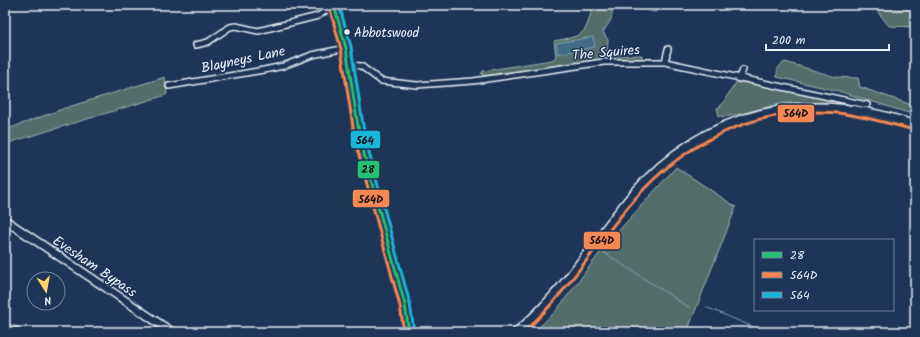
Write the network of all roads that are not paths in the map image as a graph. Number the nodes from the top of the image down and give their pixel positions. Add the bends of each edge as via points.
1 (334, 5) edge
2 (196, 45) dead end
3 (346, 48) junction
4 (668, 49) dead end
5 (666, 62) junction
6 (349, 65) junction
7 (743, 70) dead end
8 (739, 79) junction
9 (169, 86) dead end
10 (866, 105) dead end
11 (915, 125) edge
12 (5, 220) edge
13 (172, 332) edge
14 (409, 332) edge
15 (516, 332) edge

1 - 2 street via 318,16 258,31 230,27 208,42
1 - 3 main road
3 - 6 main road
3 - 9 street, Blayneys Lane via 312,55 283,66
4 - 5 street
5 - 6 street, The Squires via 604,62 473,81 417,85 381,81 361,66
5 - 8 street, The Squires
6 - 14 main road via 360,139 406,309
7 - 8 street
8 - 10 street, The Squires
11 - 15 highway via 858,110 805,108 765,112 711,130 673,154 652,174 631,196 564,284
12 - 13 highway, Evesham Bypass

